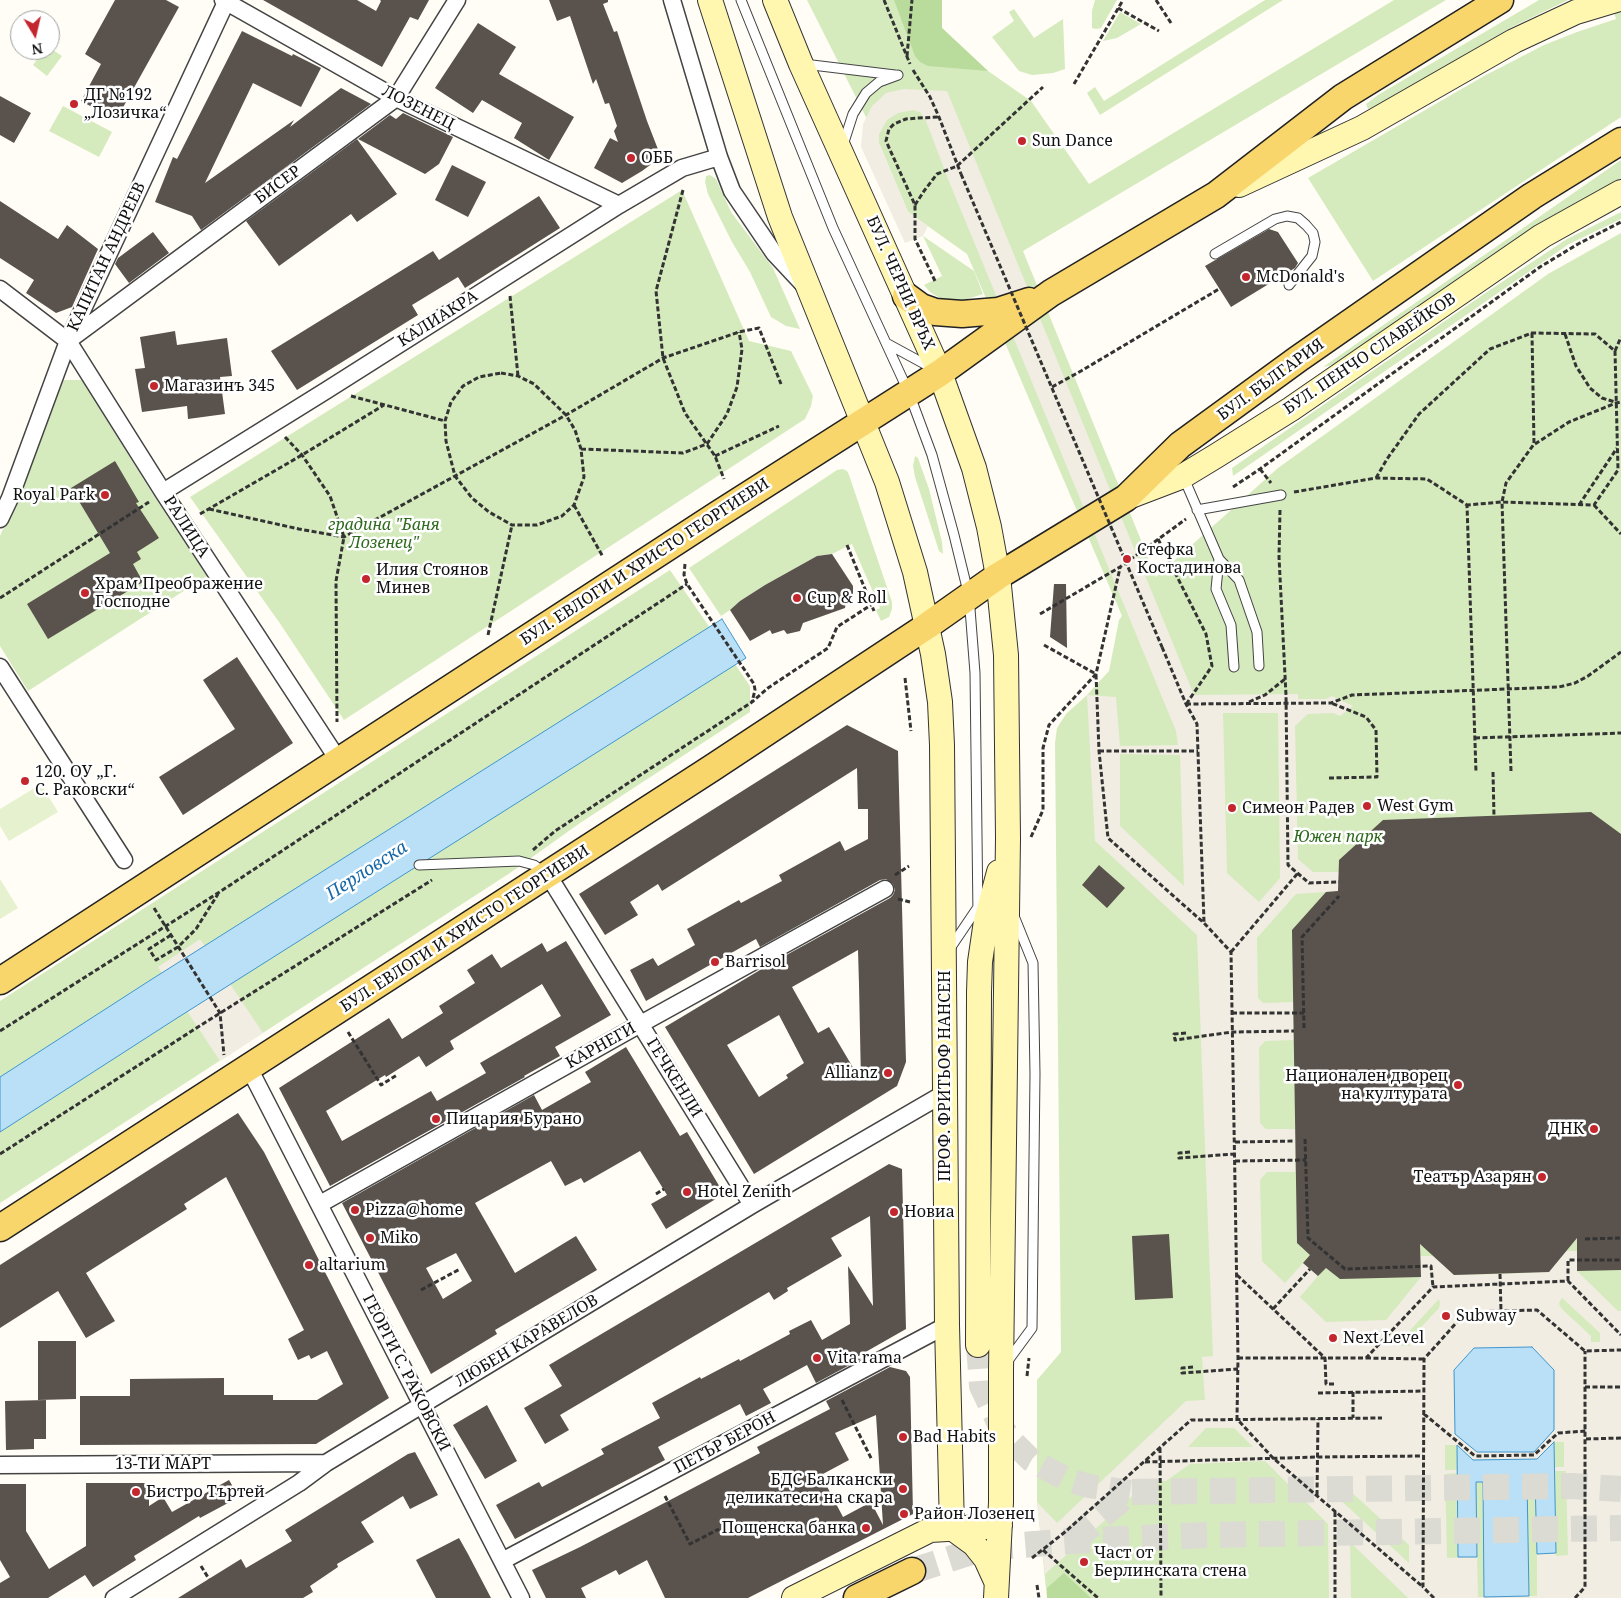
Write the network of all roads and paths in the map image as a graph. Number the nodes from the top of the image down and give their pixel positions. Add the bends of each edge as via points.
1 (457, 0) edge
2 (672, 0) edge
3 (710, 0) edge
4 (741, 0) edge
5 (775, 0) edge
6 (884, 0) edge
7 (912, 0) edge
8 (1123, 0) edge
9 (1156, 0) edge
10 (1500, 0) edge
11 (226, 1) edge
12 (1613, 1) edge
13 (1118, 8) junction
14 (1171, 24) dead end
15 (1158, 32) dead end
16 (801, 64) junction
17 (918, 77) dead end
18 (1074, 84) dead end
19 (1043, 87) dead end
20 (396, 98) junction
21 (939, 117) junction
22 (1621, 141) edge
23 (841, 154) junction
24 (719, 157) junction
25 (958, 166) junction
26 (683, 188) dead end
27 (1216, 195) junction
28 (1617, 195) edge
29 (619, 205) junction
30 (915, 205) junction
31 (1621, 222) edge
32 (1215, 254) dead end
33 (508, 275) junction
34 (935, 281) dead end
35 (1289, 285) dead end
36 (0, 289) edge
37 (1219, 289) dead end
38 (812, 293) junction
39 (1051, 293) junction
40 (906, 296) junction
41 (739, 332) junction
42 (1532, 333) junction
43 (1565, 334) junction
44 (1621, 337) edge
45 (68, 341) junction
46 (886, 343) junction
47 (1615, 351) junction
48 (663, 358) junction
49 (940, 372) junction
50 (518, 376) junction
51 (781, 384) dead end
52 (1052, 387) junction
53 (327, 390) junction
54 (909, 393) junction
55 (1621, 402) edge
56 (1616, 403) junction
57 (384, 405) junction
58 (566, 415) junction
59 (445, 421) junction
60 (863, 421) junction
61 (274, 424) junction
62 (779, 426) dead end
63 (707, 444) junction
64 (1534, 444) junction
65 (1617, 447) junction
66 (581, 449) junction
67 (302, 455) junction
68 (715, 456) junction
69 (455, 476) junction
70 (1182, 476) junction
71 (1376, 478) junction
72 (724, 479) dead end
73 (163, 492) junction
74 (5, 495) edge
75 (1281, 495) junction
76 (1126, 498) junction
77 (1502, 502) junction
78 (1579, 504) junction
79 (574, 505) junction
80 (1467, 505) junction
81 (1594, 505) junction
82 (209, 508) junction
83 (1197, 510) junction
84 (0, 519) edge
85 (184, 524) junction
86 (512, 526) junction
87 (1621, 534) edge
88 (344, 537) junction
89 (1158, 539) dead end
90 (846, 545) dead end
91 (603, 557) dead end
92 (1219, 559) junction
93 (686, 564) dead end
94 (998, 576) junction
95 (687, 584) junction
96 (969, 596) junction
97 (0, 598) edge
98 (871, 605) junction
99 (874, 611) dead end
100 (1040, 614) dead end
101 (927, 626) junction
102 (488, 635) dead end
103 (1044, 645) dead end
104 (1621, 652) edge
105 (1259, 666) dead end
106 (0, 667) edge
107 (1234, 667) dead end
108 (1096, 674) junction
109 (906, 678) dead end
110 (1286, 678) junction
111 (1474, 689) junction
112 (1508, 689) junction
113 (752, 702) junction
114 (1248, 702) junction
115 (1286, 703) junction
116 (1331, 703) junction
117 (1186, 704) junction
118 (337, 726) dead end
119 (911, 731) dead end
120 (1621, 734) edge
121 (1510, 736) junction
122 (1475, 738) junction
123 (1098, 751) junction
124 (1198, 751) junction
125 (339, 761) junction
126 (1511, 771) dead end
127 (1476, 772) dead end
128 (1493, 772) dead end
129 (1328, 778) dead end
130 (1494, 817) dead end
131 (1019, 838) junction
132 (124, 860) dead end
133 (519, 861) junction
134 (419, 865) dead end
135 (910, 866) dead end
136 (1298, 874) junction
137 (548, 875) junction
138 (895, 875) dead end
139 (436, 877) dead end
140 (1338, 882) dead end
141 (218, 893) junction
142 (891, 894) joint
143 (1339, 896) dead end
144 (910, 902) dead end
145 (152, 903) dead end
146 (978, 906) junction
147 (1204, 923) junction
148 (165, 926) junction
149 (171, 935) junction
150 (178, 947) junction
151 (1231, 952) junction
152 (944, 957) junction
153 (980, 962) junction
154 (0, 981) edge
155 (220, 1013) junction
156 (1232, 1013) junction
157 (1304, 1013) junction
158 (640, 1024) junction
159 (1304, 1028) dead end
160 (346, 1029) dead end
161 (0, 1031) edge
162 (1294, 1031) dead end
163 (1232, 1032) junction
164 (1186, 1033) dead end
165 (224, 1058) dead end
166 (250, 1068) junction
167 (397, 1075) dead end
168 (945, 1093) junction
169 (1305, 1139) dead end
170 (1235, 1142) junction
171 (1295, 1142) dead end
172 (1190, 1152) dead end
173 (0, 1154) edge
174 (1235, 1154) junction
175 (1306, 1160) junction
176 (1235, 1161) junction
177 (664, 1189) dead end
178 (656, 1194) dead end
179 (320, 1204) junction
180 (752, 1205) junction
181 (0, 1228) edge
182 (1621, 1238) edge
183 (1586, 1239) dead end
184 (1621, 1260) edge
185 (460, 1269) dead end
186 (1310, 1269) dead end
187 (1500, 1274) dead end
188 (1236, 1275) junction
189 (1568, 1281) junction
190 (1500, 1284) junction
191 (1433, 1287) junction
192 (421, 1290) dead end
193 (1273, 1309) junction
194 (1500, 1311) junction
195 (947, 1325) junction
196 (1621, 1335) edge
197 (978, 1346) tunnel mouth
198 (1621, 1350) edge
199 (1584, 1351) junction
200 (1238, 1358) junction
201 (1325, 1358) junction
202 (1366, 1358) junction
203 (1424, 1359) junction
204 (1193, 1367) dead end
205 (1238, 1368) junction
206 (834, 1384) junction
207 (1334, 1384) dead end
208 (1585, 1387) junction
209 (1621, 1387) edge
210 (1423, 1391) junction
211 (1353, 1392) junction
212 (1318, 1393) dead end
213 (422, 1404) junction
214 (1423, 1414) junction
215 (1353, 1418) junction
216 (1382, 1418) dead end
217 (1237, 1419) junction
218 (1318, 1419) junction
219 (1586, 1431) junction
220 (1621, 1438) edge
221 (1586, 1439) junction
222 (1160, 1448) junction
223 (1318, 1456) junction
224 (1423, 1456) junction
225 (1273, 1458) junction
226 (872, 1460) dead end
227 (1160, 1461) junction
228 (1144, 1462) junction
229 (326, 1463) junction
230 (0, 1465) edge
231 (656, 1479) junction
232 (1317, 1495) junction
233 (1334, 1511) junction
234 (1000, 1526) junction
235 (952, 1528) junction
236 (719, 1529) dead end
237 (1043, 1550) junction
238 (1032, 1558) dead end
239 (502, 1561) junction
240 (912, 1571) tunnel mouth
241 (1037, 1585) dead end
242 (1422, 1587) junction
243 (997, 1591) edge
244 (114, 1598) edge
245 (521, 1598) edge
246 (794, 1598) edge
247 (857, 1598) edge
248 (1039, 1598) edge
249 (1098, 1598) edge
250 (1162, 1598) edge
251 (1335, 1598) edge
252 (1434, 1598) edge
253 (1575, 1598) edge

1 - 20 street, БИСЕР
2 - 24 street
3 - 38 main road via 780,217
4 - 46 lane via 833,228
5 - 16 main road, БУЛ. ЧЕРНИ ВРЪХ
6 - 7 path via 907,59
8 - 13 path
9 - 14 path
10 - 27 main road via 1343,97
11 - 20 street, ЛОЗЕНЕЦ
11 - 45 street, КАПИТАН АНДРЕЕВ
12 - 27 main road via 1576,12 1514,41 1362,128
13 - 15 path
13 - 18 path
16 - 23 main road, БУЛ. ЧЕРНИ ВРЪХ
16 - 23 lane via 898,75 880,82 866,93 853,114
17 - 21 path
19 - 25 path
20 - 29 street, ЛОЗЕНЕЦ
20 - 45 street, БИСЕР
21 - 25 path
21 - 30 path via 906,120 889,129 886,141
22 - 76 main road, БУЛ. БЪЛГАРИЯ via 1532,196 1298,359 1180,445
23 - 40 main road, БУЛ. ЧЕРНИ ВРЪХ
24 - 29 street, КАЛИАКРА via 682,168
24 - 38 street via 732,191 745,212 774,253
25 - 30 path via 937,174
25 - 52 path, bridge
26 - 48 path via 656,291
27 - 39 main road
28 - 70 main road, БУЛ. ПЕНЧО СЛАВЕЙКОВ via 1542,236 1292,408
29 - 33 street, КАЛИАКРА
30 - 34 path via 915,239
31 - 75 path via 1540,268 1260,469
32 - 35 lane via 1275,219 1298,218 1313,233 1315,242 1312,256
33 - 50 path
33 - 53 street, КАЛИАКРА
36 - 45 street
37 - 52 path
38 - 60 main road
39 - 40 main road via 998,311 962,314 935,312
39 - 49 main road
40 - 49 main road, БУЛ. ЧЕРНИ ВРЪХ
41 - 48 path
41 - 51 path via 759,328
41 - 63 path via 742,349 737,387 727,414
42 - 43 path
42 - 64 path
42 - 71 path via 1490,349 1419,414
43 - 47 path via 1595,334
43 - 56 path via 1576,366 1590,388 1602,398
44 - 47 path
45 - 73 street, РАЛИЦА
45 - 74 street, КАПИТАН АНДРЕЕВ
46 - 49 lane
46 - 54 lane
47 - 56 path
48 - 58 path
48 - 63 path via 685,413
49 - 54 main road
49 - 94 main road, БУЛ. ЧЕРНИ ВРЪХ via 974,468
50 - 58 path via 534,384
50 - 59 path via 501,373 479,377 463,386 451,402
52 - 117 path, bridge
53 - 57 path
53 - 61 street, КАЛИАКРА
54 - 60 main road
54 - 96 lane via 932,455
55 - 56 path
56 - 64 path via 1569,422
56 - 65 path
57 - 59 path
57 - 67 path
58 - 66 path
58 - 69 path
59 - 69 path via 446,441
60 - 101 main road via 901,526
60 - 125 main road, БУЛ. ЕВЛОГИ И ХРИСТО ГЕОРГИЕВИ
61 - 67 path
61 - 73 street, КАЛИАКРА
62 - 68 path
63 - 66 path via 683,453
63 - 68 path
64 - 77 path via 1506,483
65 - 78 path
65 - 81 path via 1618,470
66 - 79 path via 584,477
67 - 82 path
67 - 88 path via 330,496
68 - 72 path
69 - 86 path via 472,498
69 - 88 path
70 - 76 main road, БУЛ. ПЕНЧО СЛАВЕЙКОВ
70 - 83 lane
71 - 75 path
71 - 80 path via 1427,479
73 - 85 street, РАЛИЦА
73 - 97 path
74 - 84 street, КАПИТАН АНДРЕЕВ
75 - 83 lane
75 - 110 path via 1279,557
76 - 94 main road, БУЛ. БЪЛГАРИЯ
77 - 78 path
77 - 80 path
77 - 112 path
78 - 81 path
79 - 86 path via 562,516 537,526
79 - 91 path
80 - 111 path
81 - 87 path
82 - 85 path
82 - 88 path
83 - 92 lane
85 - 125 street, РАЛИЦА
86 - 102 path
88 - 118 path via 336,581
89 - 117 path via 1206,634 1212,666
90 - 98 path
92 - 105 lane via 1239,580 1257,632
92 - 107 lane via 1216,589 1231,625
93 - 95 path via 684,575
94 - 96 main road, БУЛ. БЪЛГАРИЯ
94 - 131 main road, ПРОФ. ФРИТЬОФ НАНСЕН
95 - 113 path via 754,684
95 - 141 path
96 - 101 main road, БУЛ. БЪЛГАРИЯ
96 - 146 lane via 975,673
98 - 99 path
98 - 113 path via 837,627 828,648
100 - 108 path via 1120,567
101 - 137 main road, БУЛ. ЕВЛОГИ И ХРИСТО ГЕОРГИЕВИ
101 - 152 main road, ПРОФ. ФРИТЬОФ НАНСЕН via 940,702
103 - 108 path
104 - 112 path via 1575,683 1560,687
106 - 132 street
108 - 123 path
108 - 131 path via 1049,725 1043,748 1043,810
109 - 119 path
110 - 114 path via 1265,695
110 - 115 path
111 - 112 path
111 - 116 path via 1352,695
111 - 122 path
112 - 121 path
113 - 133 path via 555,831
114 - 115 path
114 - 117 path
115 - 116 path
115 - 136 path via 1288,865
116 - 129 path via 1366,717 1376,730 1377,777
117 - 124 path via 1197,724
120 - 121 path
121 - 122 path
121 - 126 path
122 - 127 path
123 - 124 path
123 - 147 path via 1108,838
124 - 147 path
125 - 154 main road, БУЛ. ЕВЛОГИ И ХРИСТО ГЕОРГИЕВИ
128 - 130 path
131 - 153 main road, ПРОФ. ФРИТЬОФ НАНСЕН via 986,921
131 - 234 main road, ПРОФ. ФРИТЬОФ НАНСЕН via 1008,899 1005,964
133 - 134 lane
133 - 137 lane via 534,865
135 - 138 path
136 - 140 path via 1309,883
136 - 151 path
137 - 158 street, ГЕЧКЕНЛИ
137 - 166 main road, БУЛ. ЕВЛОГИ И ХРИСТО ГЕОРГИЕВИ
139 - 155 path
141 - 148 path
141 - 150 path via 196,929
142 - 144 path
142 - 158 street, КАРНЕГИ
143 - 157 path via 1302,937
145 - 148 path
146 - 152 lane
146 - 153 lane
147 - 151 path
148 - 149 path
148 - 161 path
149 - 150 path
149 - 150 path via 149,949 156,960
150 - 155 path
151 - 156 path
152 - 168 main road, ПРОФ. ФРИТЬОФ НАНСЕН
153 - 197 main road, ПРОФ. ФРИТЬОФ НАНСЕН
155 - 165 path
155 - 173 path
156 - 157 path
156 - 163 path
157 - 159 path
158 - 179 street, КАРНЕГИ
158 - 180 street, ГЕЧКЕНЛИ
160 - 167 path via 381,1085
162 - 163 path
163 - 164 path via 1175,1040 1174,1034
163 - 170 path
166 - 179 street, ГЕОРГИ С. РАКОВСКИ
166 - 181 main road, БУЛ. ЕВЛОГИ И ХРИСТО ГЕОРГИЕВИ
168 - 180 street, ЛЮБЕН КАРАВЕЛОВ
168 - 195 main road, ПРОФ. ФРИТЬОФ НАНСЕН
169 - 175 path
170 - 171 path
170 - 174 path
172 - 174 path via 1179,1153 1179,1158
174 - 176 path
175 - 176 path
175 - 191 path via 1308,1238 1345,1268 1431,1266
176 - 188 path
177 - 178 path
179 - 213 street, ГЕОРГИ С. РАКОВСКИ
180 - 213 street, ЛЮБЕН КАРАВЕЛОВ
182 - 183 path
184 - 189 path via 1568,1260
185 - 192 path
186 - 193 path
187 - 190 path
188 - 193 path
188 - 200 path
189 - 190 path
189 - 196 path
190 - 191 path
190 - 194 path
191 - 202 path
193 - 201 path
194 - 199 path via 1536,1310
194 - 203 path via 1466,1312
195 - 206 street, ПЕТЪР БЕРОН
195 - 235 main road, ПРОФ. ФРИТЬОФ НАНСЕН
198 - 199 path
199 - 208 path
200 - 201 path
200 - 205 path
201 - 202 path
201 - 207 path via 1326,1384
202 - 203 path
203 - 210 path
204 - 205 path via 1182,1368 1182,1373
205 - 217 path
206 - 226 path
206 - 231 street, ПЕТЪР БЕРОН
208 - 209 path
208 - 219 path
210 - 211 path
210 - 214 path
211 - 212 path
211 - 215 path
213 - 229 street, ЛЮБЕН КАРАВЕЛОВ
213 - 239 street, ГЕОРГИ С. РАКОВСКИ
214 - 219 path via 1476,1456 1534,1455 1558,1433
214 - 224 path
215 - 216 path
215 - 218 path
217 - 218 path
217 - 222 path via 1191,1420
217 - 225 path
218 - 223 path
219 - 221 path
220 - 221 path
221 - 253 path via 1585,1587
222 - 227 path
222 - 228 path
223 - 224 path
223 - 225 path
223 - 232 path
224 - 242 path
225 - 227 path
225 - 232 path
227 - 228 path
227 - 250 path
228 - 237 path
229 - 230 street, 13-ТИ МАРТ
229 - 244 street, ЛЮБЕН КАРАВЕЛОВ
231 - 236 path via 690,1544
231 - 239 street, ПЕТЪР БЕРОН
232 - 233 path
233 - 242 path
233 - 251 path
234 - 235 main road
234 - 243 main road, ПРОФ. ФРИТЬОФ НАНСЕН
235 - 243 main road via 974,1544 986,1559
235 - 246 main road via 930,1530
237 - 238 path
237 - 249 path
239 - 245 street, ГЕОРГИ С. РАКОВСКИ
240 - 247 main road
241 - 248 path
242 - 252 path

